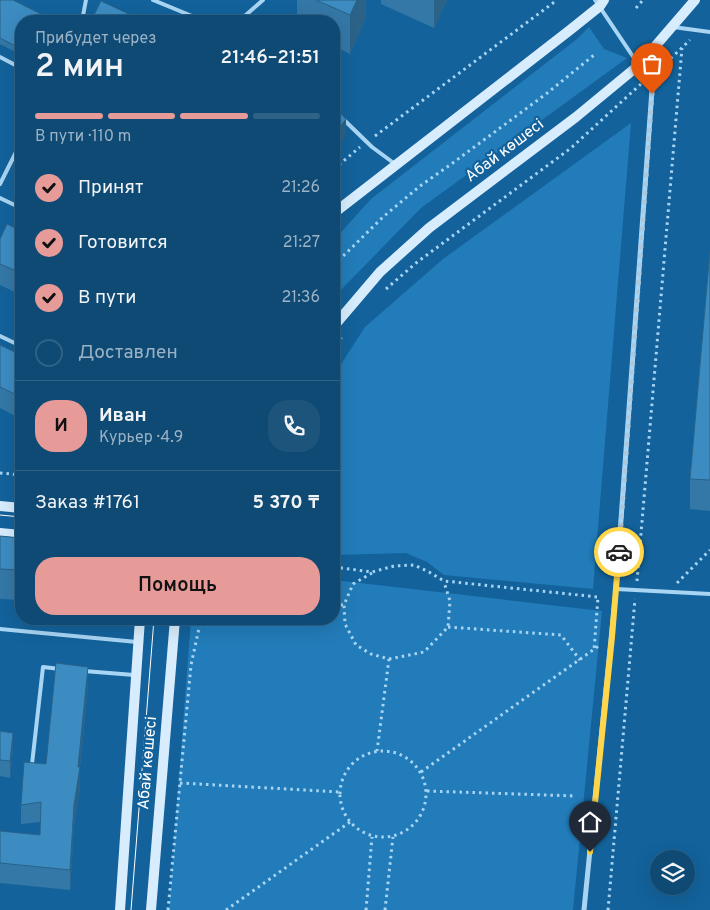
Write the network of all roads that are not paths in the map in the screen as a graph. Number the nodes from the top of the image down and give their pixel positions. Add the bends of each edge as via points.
1 (86, 0) edge
2 (153, 0) edge
3 (264, 0) edge
4 (696, 0) edge
5 (600, 2) edge
6 (83, 15) edge
7 (189, 15) edge
8 (246, 15) edge
9 (671, 27) junction
10 (710, 32) edge
11 (655, 46) junction
12 (0, 57) edge
13 (15, 65) edge
14 (639, 65) junction
15 (340, 116) edge
16 (15, 154) edge
17 (397, 165) junction
18 (0, 184) edge
19 (0, 198) edge
20 (15, 205) edge
21 (340, 208) edge
22 (340, 319) edge
23 (0, 336) edge
24 (15, 343) edge
25 (0, 506) edge
26 (15, 507) edge
27 (0, 533) edge
28 (15, 534) edge
29 (616, 589) junction
30 (710, 594) edge
31 (140, 625) edge
32 (175, 625) edge
33 (0, 629) edge
34 (139, 642) junction
35 (62, 669) edge
36 (81, 670) edge
37 (137, 675) junction
38 (32, 764) edge
39 (120, 910) edge
40 (151, 910) edge
41 (584, 910) edge

1 - 6 lane
2 - 7 lane
3 - 8 lane
4 - 9 street, Абай көшесі
5 - 14 lane
5 - 17 street
9 - 10 lane
9 - 11 street, Абай көшесі
11 - 14 street, Абай көшесі
11 - 29 street
12 - 13 lane
14 - 22 street, Абай көшесі via 576,117 428,228 380,272
15 - 17 lane via 366,142
16 - 18 lane
17 - 21 street
19 - 20 lane
23 - 24 lane
25 - 26 street
27 - 28 street
29 - 30 lane
29 - 41 street
31 - 34 street, Абай көшесі
32 - 40 street, Абай көшесі
33 - 34 lane
34 - 37 street, Абай көшесі
35 - 38 lane via 43,667
36 - 37 lane
37 - 39 street, Абай көшесі

